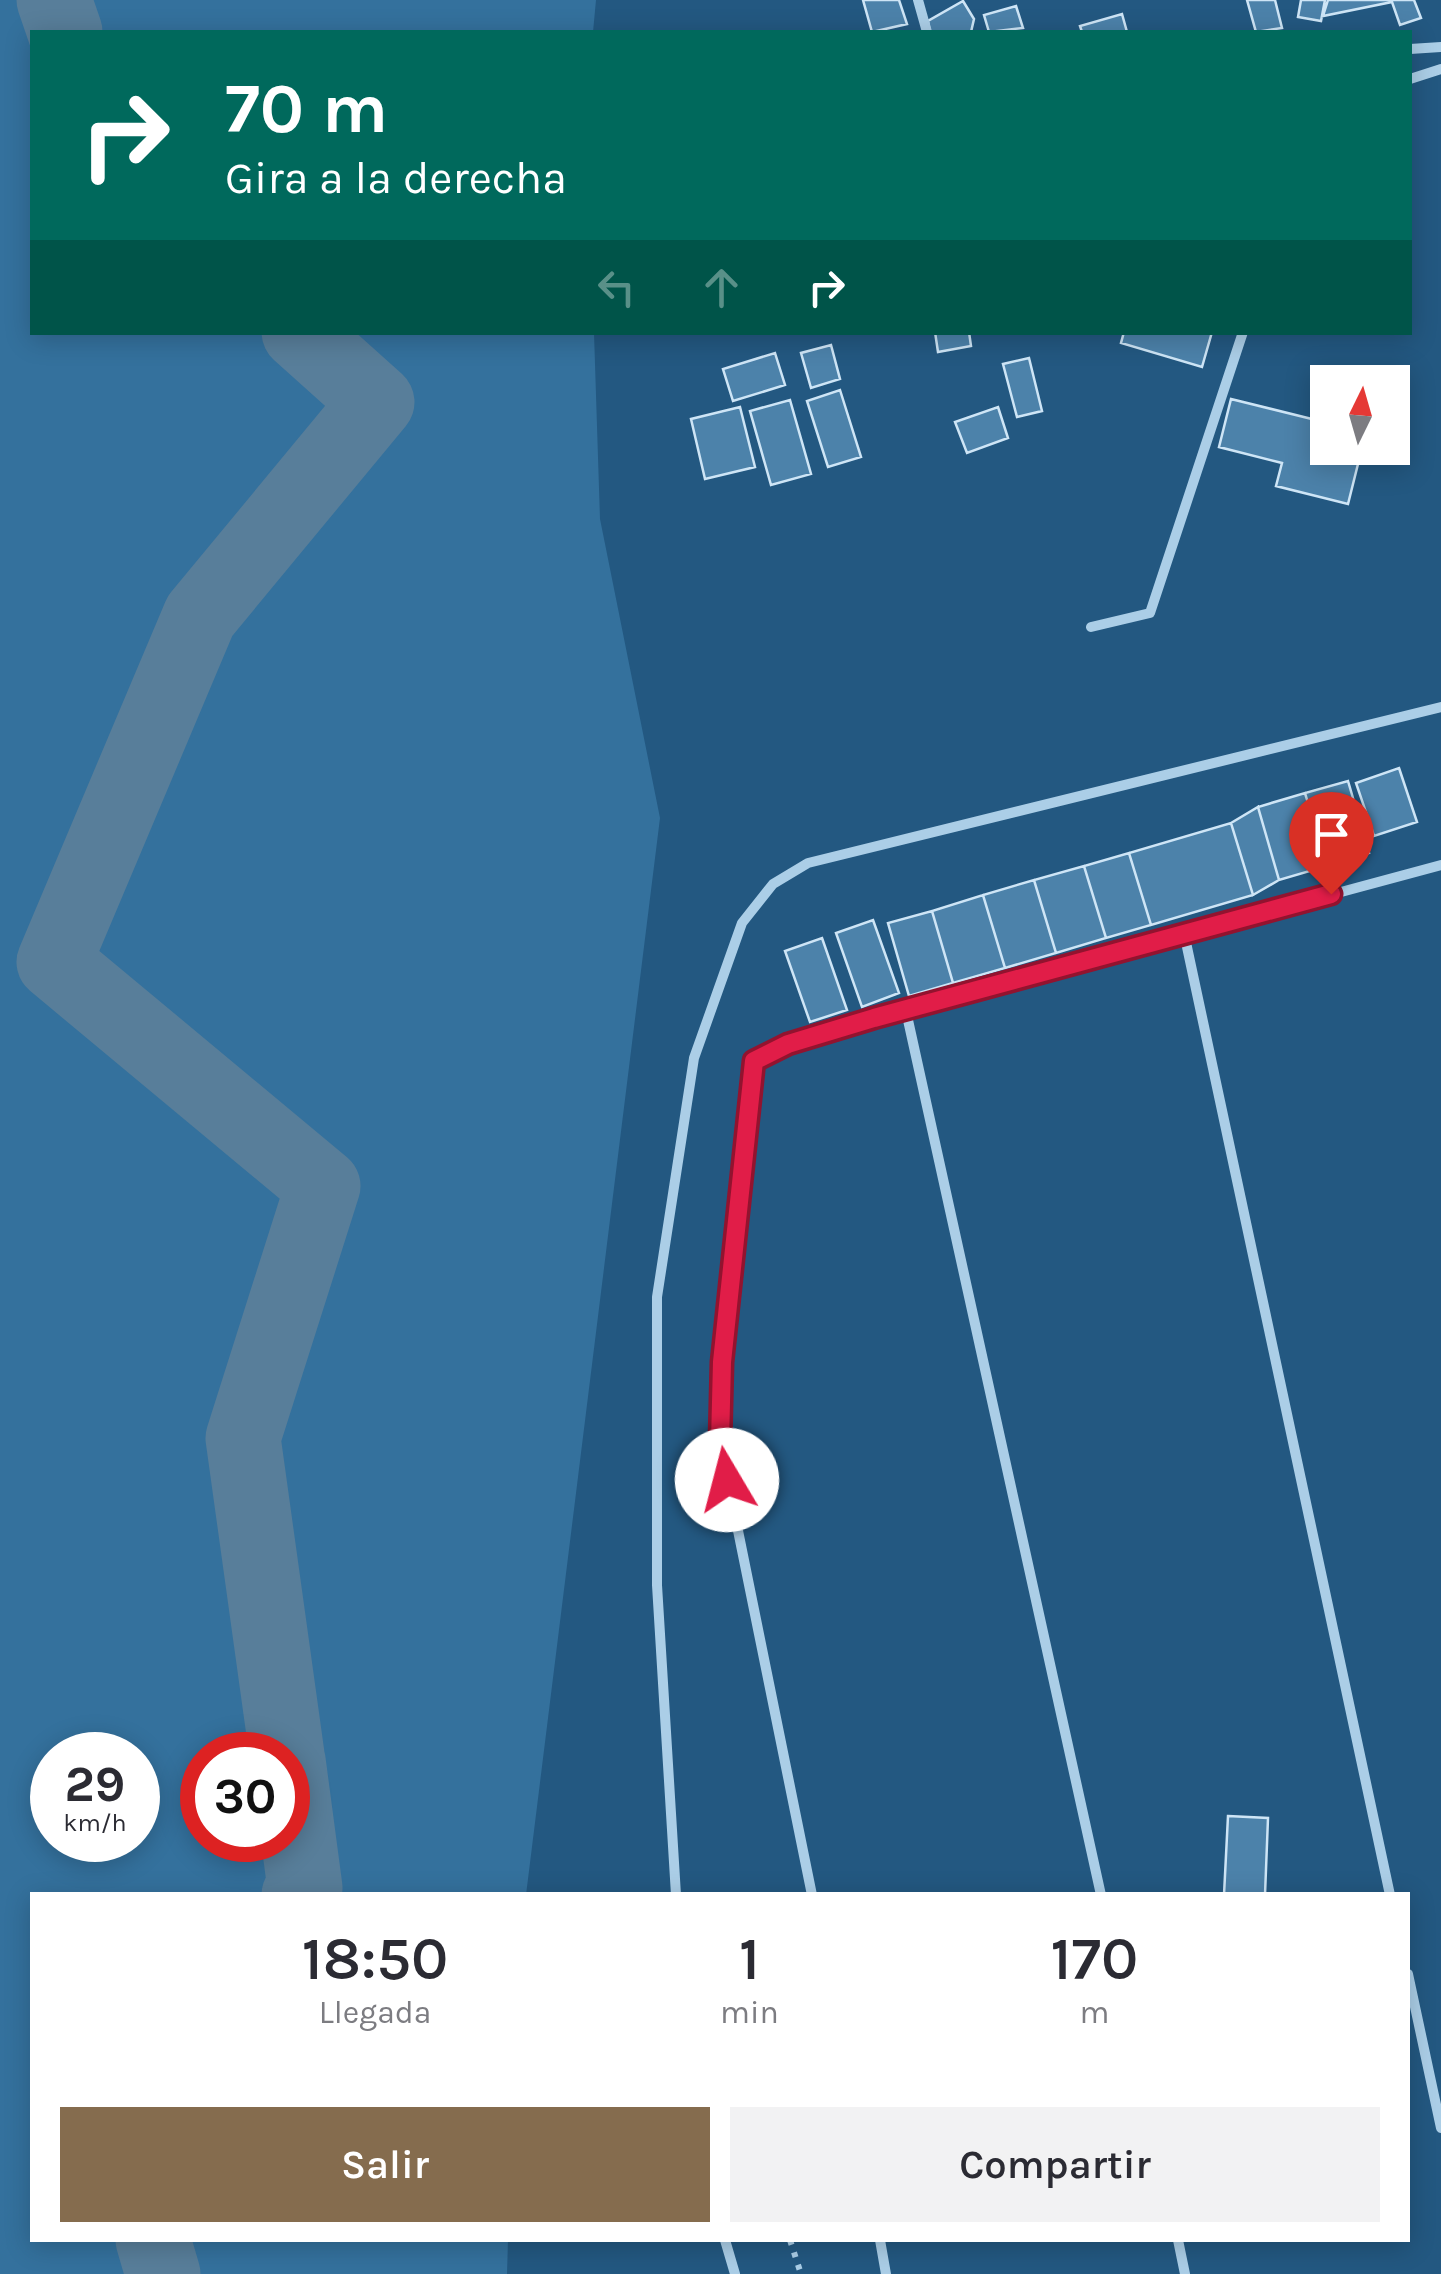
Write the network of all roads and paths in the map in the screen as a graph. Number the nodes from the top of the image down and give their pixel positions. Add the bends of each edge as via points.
1 (918, 0) edge
2 (926, 30) edge
3 (1441, 47) edge
4 (1412, 49) edge
5 (1441, 69) edge
6 (1412, 78) edge
7 (1243, 335) edge
8 (1091, 626) dead end
9 (1441, 707) edge
10 (1441, 866) edge
11 (1184, 933) junction
12 (906, 1010) junction
13 (676, 1892) edge
14 (811, 1892) edge
15 (1100, 1892) edge
16 (1389, 1892) edge
17 (1410, 1983) edge
18 (1441, 2128) edge
19 (726, 2242) edge
20 (791, 2242) edge
21 (880, 2242) edge
22 (1178, 2242) edge
23 (734, 2274) edge
24 (801, 2274) edge
25 (886, 2274) edge
26 (1185, 2274) edge

1 - 2 street
3 - 4 street
5 - 6 street
7 - 8 street via 1150,613
9 - 13 street via 808,863 773,884 749,912 694,1058 657,1297 657,1584
10 - 11 street
11 - 12 street
11 - 16 street
12 - 14 street via 788,1044 754,1061 744,1142 720,1442
12 - 15 street
17 - 18 street
19 - 23 street
20 - 24 path
21 - 25 street
22 - 26 street

